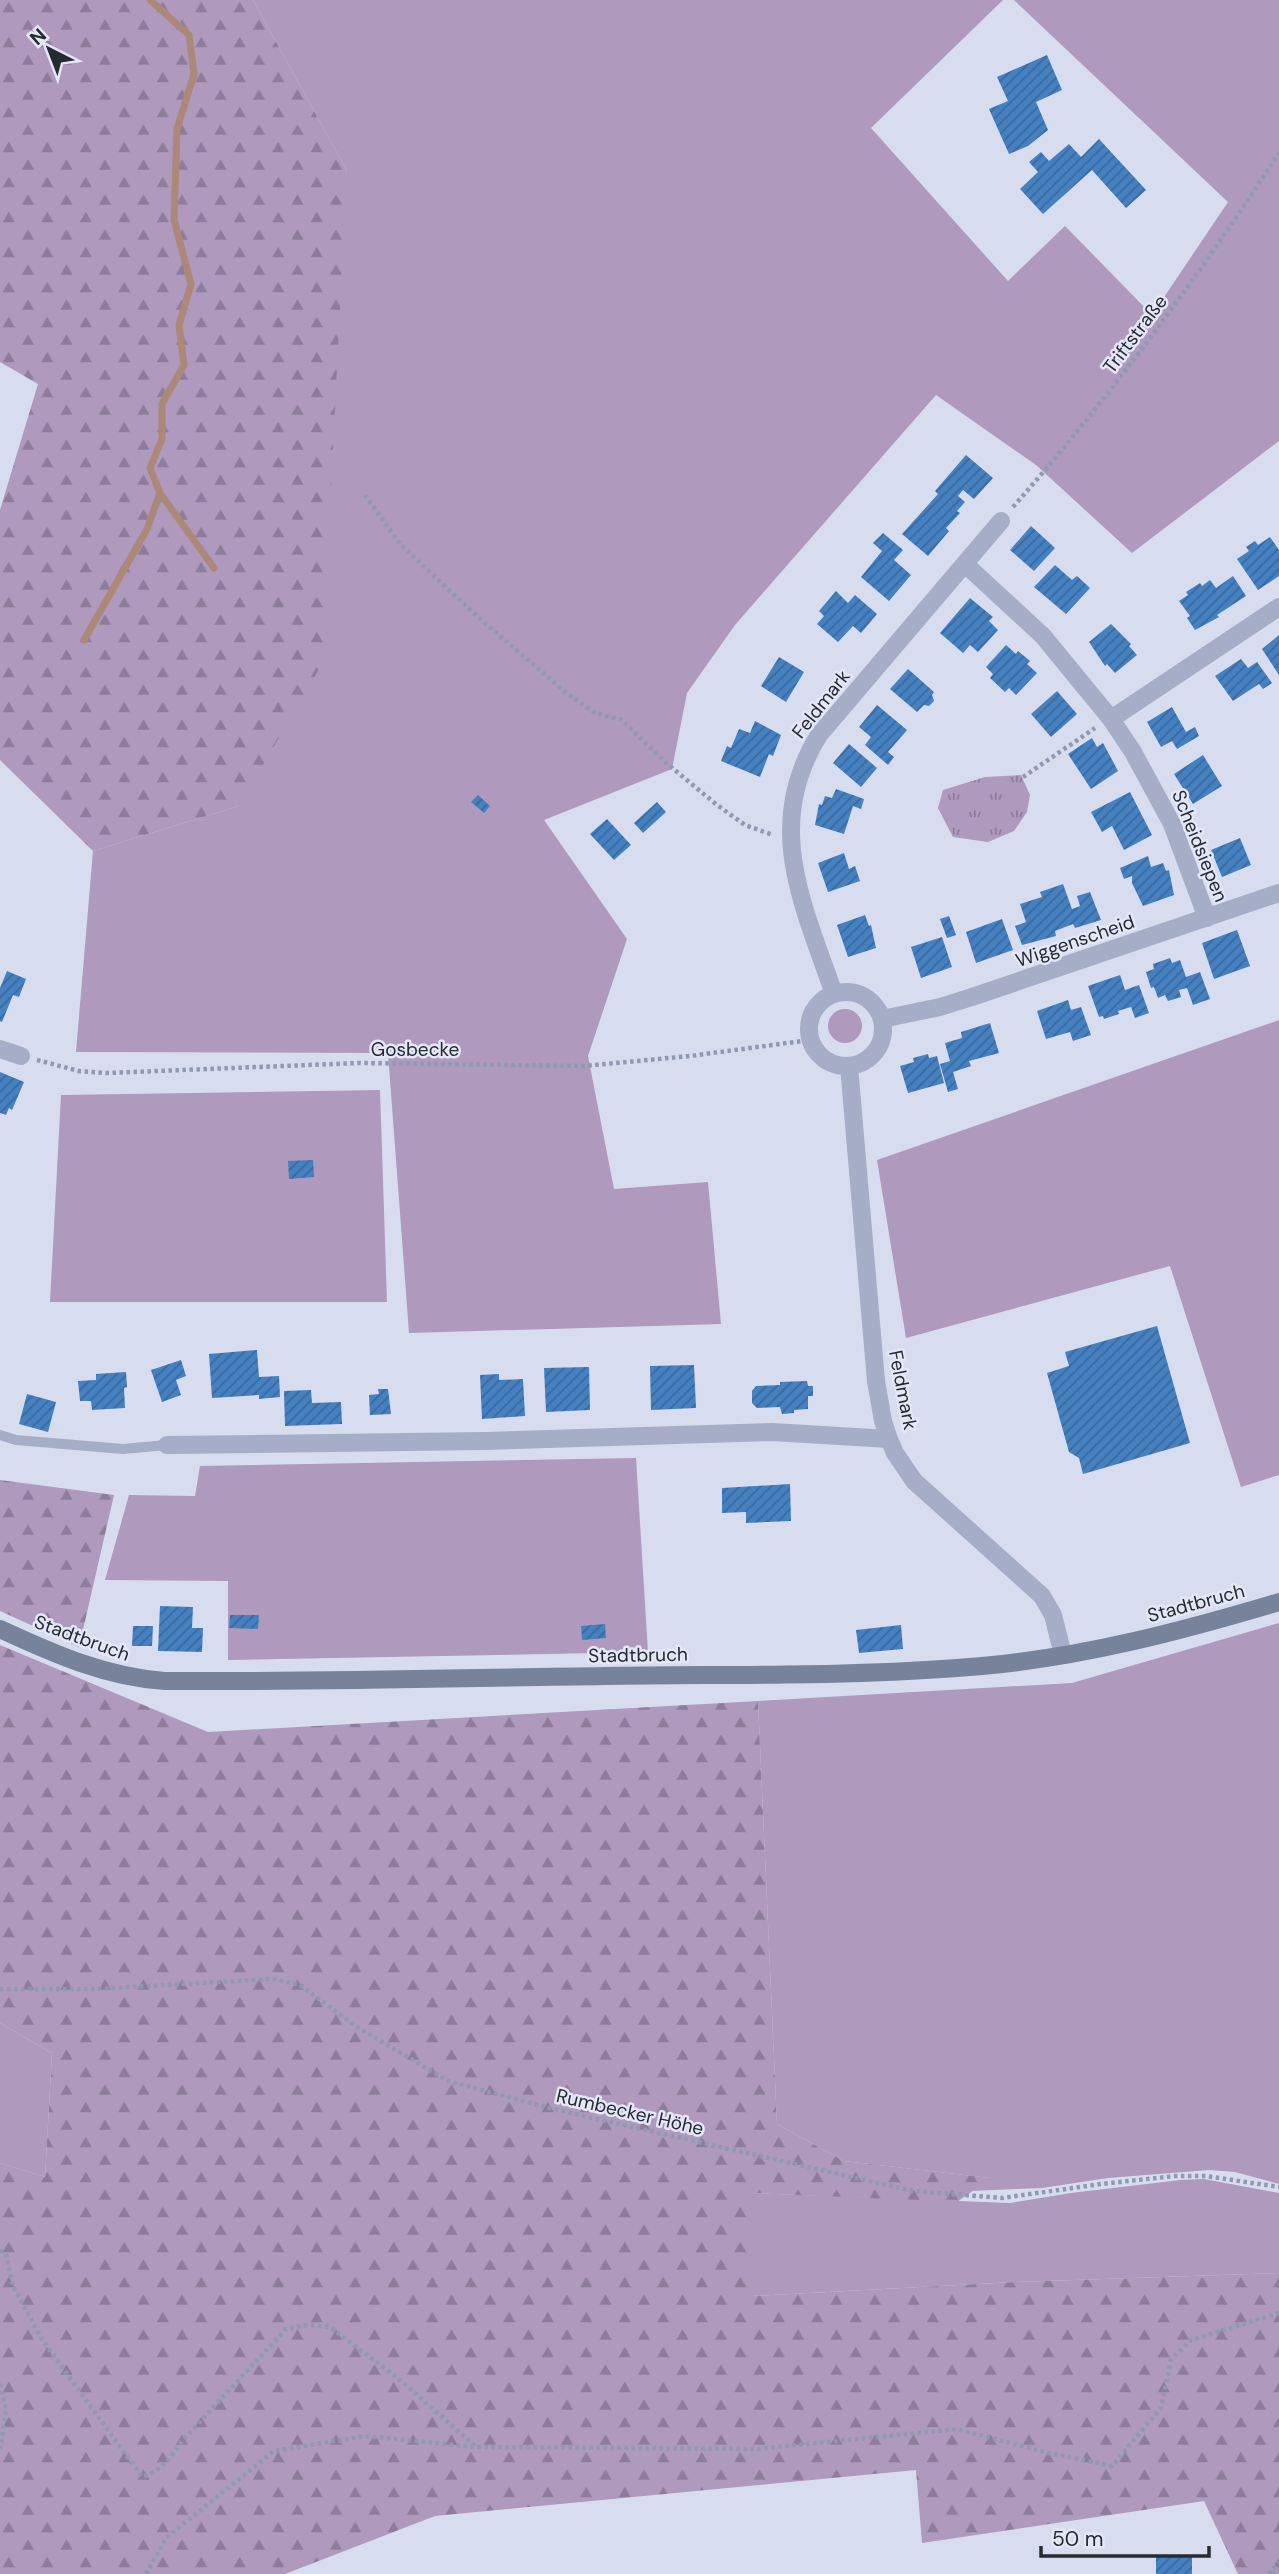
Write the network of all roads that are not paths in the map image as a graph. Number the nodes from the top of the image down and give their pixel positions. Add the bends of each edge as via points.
1 (1001, 521) road end
2 (965, 564) junction
3 (1279, 607) edge
4 (1111, 719) junction
5 (1279, 893) edge
6 (1208, 918) junction
7 (834, 994) junction
8 (882, 1019) junction
9 (0, 1049) edge
10 (21, 1056) road end
11 (849, 1066) junction
12 (0, 1435) edge
13 (889, 1438) junction
14 (167, 1445) joint
15 (1279, 1602) edge
16 (0, 1629) edge
17 (1063, 1655) junction

1 - 2 street, Feldmark
2 - 4 street, Scheidsiepen via 1043,636
2 - 7 street, Feldmark via 819,735 793,798 789,840 795,880
3 - 4 street
4 - 6 street, Scheidsiepen via 1172,824
5 - 6 street, Wiggenscheid
6 - 8 street, Wiggenscheid via 940,1007
7 - 8 street via 858,993 869,999
7 - 11 street via 823,999 810,1017 810,1040 825,1060
8 - 11 street via 883,1032 872,1055
9 - 10 street
11 - 13 street, Feldmark via 876,1381
12 - 14 lane via 123,1450
13 - 14 street via 772,1432
13 - 17 street, Feldmark via 904,1468 923,1491 1042,1596 1053,1615
15 - 17 street, Stadtbruch
16 - 17 street, Stadtbruch via 89,1667 165,1681 918,1671

